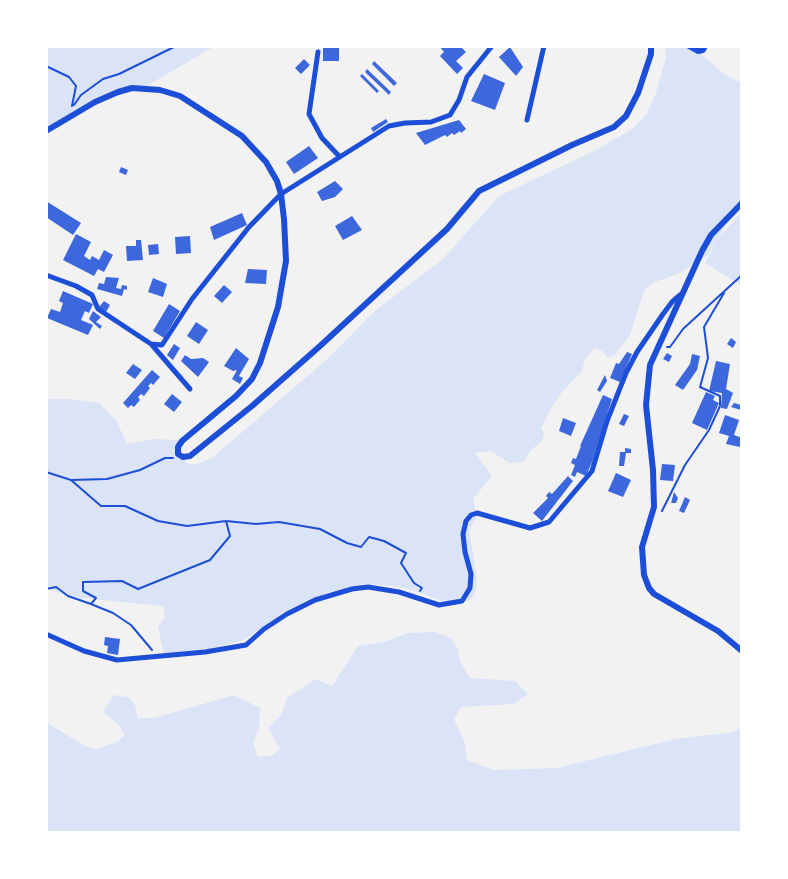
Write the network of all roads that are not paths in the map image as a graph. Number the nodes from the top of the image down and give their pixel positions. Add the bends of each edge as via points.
1 (492, 46) edge
2 (544, 46) edge
3 (651, 46) edge
4 (690, 46) edge
5 (706, 46) edge
6 (318, 52) dead end
7 (526, 120) dead end
8 (46, 131) edge
9 (339, 156) junction
10 (281, 194) junction
11 (742, 203) edge
12 (46, 275) edge
13 (680, 295) junction
14 (151, 344) junction
15 (190, 389) dead end
16 (46, 634) edge
17 (742, 651) edge

1 - 9 street via 467,77 450,115 431,122 389,126
2 - 7 street
3 - 10 street via 638,93 626,116 614,127 572,144 479,191 446,229 320,346 190,456 182,457 178,454 182,441 236,396 260,363 284,280 286,237
4 - 5 street via 698,51
6 - 9 street via 309,114 322,138
8 - 10 street via 118,92 132,88 160,90 188,101 248,140 270,168
9 - 10 street
10 - 14 street via 249,227 192,299 162,345
11 - 13 street via 711,235
12 - 14 street via 92,295 98,309
13 - 16 street via 637,352 615,397 592,471 549,522 534,528 480,513 470,515 463,526 463,534 471,574 466,596 457,603 442,605 378,588 352,589 315,600 287,614 264,628 246,645 199,653 117,660 84,651
13 - 17 street via 650,365 647,386 654,507 642,547 644,575 649,588 661,599 718,631
14 - 15 street

